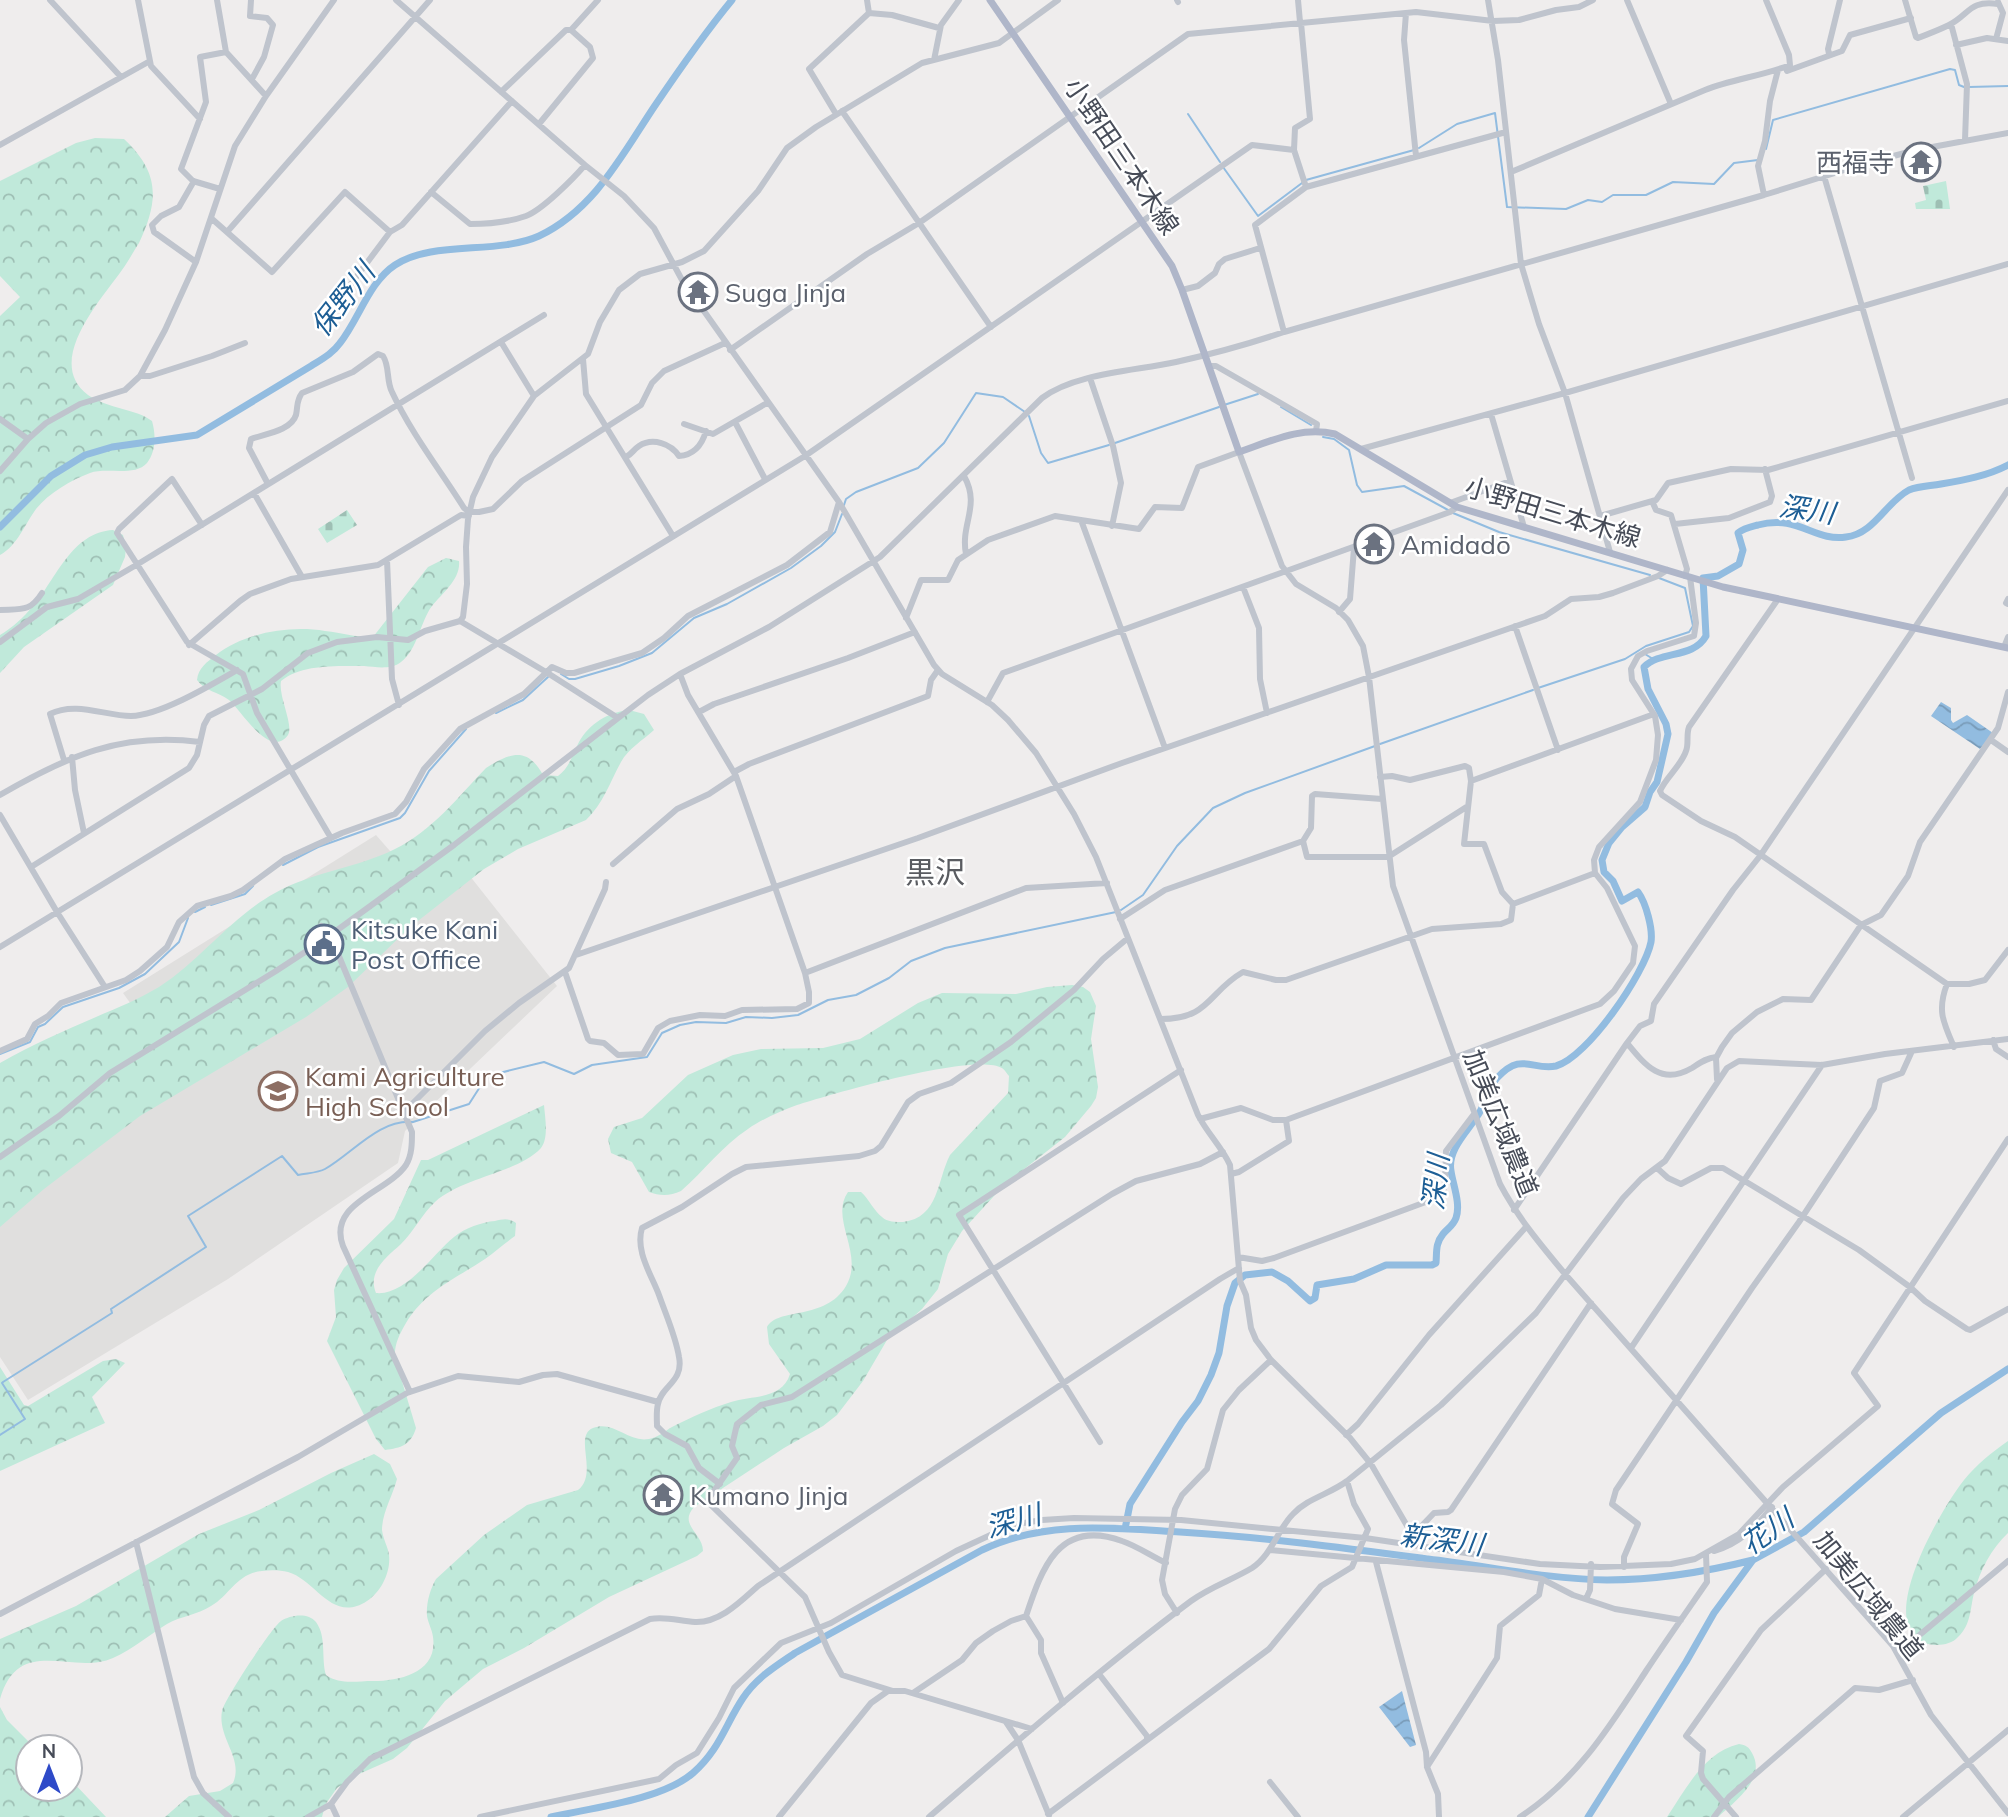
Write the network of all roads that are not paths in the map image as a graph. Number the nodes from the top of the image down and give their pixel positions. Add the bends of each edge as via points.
1 (50, 0) edge
2 (138, 0) edge
3 (216, 0) edge
4 (251, 0) edge
5 (334, 0) edge
6 (396, 0) edge
7 (430, 0) edge
8 (598, 0) edge
9 (867, 0) edge
10 (959, 0) edge
11 (990, 0) edge
12 (1058, 0) edge
13 (1298, 0) edge
14 (1489, 0) edge
15 (1593, 0) edge
16 (1627, 0) edge
17 (1766, 0) edge
18 (1840, 0) edge
19 (1905, 0) edge
20 (1998, 2) edge
21 (869, 13) junction
22 (1406, 13) junction
23 (415, 17) junction
24 (1910, 18) junction
25 (1493, 20) junction
26 (1301, 23) junction
27 (1951, 24) junction
28 (939, 28) junction
29 (571, 30) junction
30 (1013, 34) junction
31 (1996, 39) junction
32 (2008, 41) edge
33 (1956, 45) junction
34 (226, 52) junction
35 (1829, 54) junction
36 (934, 60) junction
37 (150, 61) junction
38 (1778, 72) junction
39 (121, 77) junction
40 (252, 79) junction
41 (501, 92) junction
42 (266, 96) junction
43 (512, 101) junction
44 (1671, 104) junction
45 (839, 112) junction
46 (1071, 117) junction
47 (200, 119) junction
48 (538, 124) junction
49 (1507, 132) junction
50 (2008, 133) edge
51 (1965, 141) junction
52 (0, 145) edge
53 (1294, 150) junction
54 (1416, 156) junction
55 (587, 167) junction
56 (1511, 172) junction
57 (1824, 176) junction
58 (194, 181) junction
59 (1306, 187) junction
60 (220, 189) junction
61 (431, 192) junction
62 (1764, 195) junction
63 (211, 218) junction
64 (919, 223) junction
65 (1142, 223) junction
66 (227, 232) junction
67 (390, 232) junction
68 (1260, 248) junction
69 (196, 262) junction
70 (1521, 264) junction
71 (2008, 264) edge
72 (674, 265) junction
73 (1182, 290) junction
74 (1862, 308) junction
75 (330, 312) dead end
76 (544, 315) dead end
77 (991, 327) junction
78 (1284, 332) junction
79 (501, 342) junction
80 (245, 343) dead end
81 (725, 343) junction
82 (730, 350) junction
83 (1205, 355) junction
84 (583, 359) junction
85 (1209, 366) junction
86 (140, 376) junction
87 (1090, 378) junction
88 (1565, 393) junction
89 (534, 396) junction
90 (2008, 401) edge
91 (768, 403) junction
92 (398, 405) junction
93 (1491, 414) junction
94 (0, 419) edge
95 (735, 422) junction
96 (684, 424) dead end
97 (606, 427) junction
98 (706, 431) junction
99 (1316, 431) junction
100 (1898, 431) junction
101 (27, 439) junction
102 (1361, 449) junction
103 (1239, 452) junction
104 (805, 456) junction
105 (625, 457) junction
106 (1765, 469) junction
107 (0, 471) edge
108 (964, 476) junction
109 (1912, 478) dead end
110 (765, 479) junction
111 (1510, 481) junction
112 (268, 484) junction
113 (2008, 490) edge
114 (254, 493) junction
115 (1652, 502) junction
116 (1453, 505) junction
117 (842, 507) junction
118 (469, 514) junction
119 (1600, 516) junction
120 (1082, 520) junction
121 (1675, 524) junction
122 (202, 525) junction
123 (1112, 526) junction
124 (1524, 527) junction
125 (673, 536) junction
126 (1354, 548) junction
127 (1610, 552) junction
128 (966, 554) junction
129 (387, 560) junction
130 (872, 561) junction
131 (138, 564) junction
132 (1667, 570) junction
133 (1286, 573) junction
134 (302, 577) junction
135 (1691, 578) junction
136 (1243, 587) junction
137 (42, 593) dead end
138 (1779, 599) junction
139 (0, 610) edge
140 (1339, 612) junction
141 (906, 618) junction
142 (460, 621) junction
143 (1515, 626) junction
144 (1915, 627) junction
145 (1122, 630) junction
146 (915, 632) junction
147 (391, 637) junction
148 (2008, 637) edge
149 (0, 642) edge
150 (498, 644) junction
151 (189, 645) junction
152 (2006, 647) edge
153 (237, 670) junction
154 (938, 670) junction
155 (549, 674) junction
156 (680, 674) junction
157 (1369, 677) junction
158 (2008, 692) edge
159 (251, 695) junction
160 (987, 702) junction
161 (399, 705) junction
162 (699, 712) junction
163 (1267, 713) junction
164 (1654, 714) junction
165 (2005, 717) edge
166 (618, 718) junction
167 (1991, 740) junction
168 (200, 742) junction
169 (1165, 748) junction
170 (1558, 750) junction
171 (2008, 752) edge
172 (72, 757) junction
173 (64, 760) junction
174 (292, 770) junction
175 (735, 774) junction
176 (1380, 777) junction
177 (1471, 781) junction
178 (1058, 787) junction
179 (0, 795) edge
180 (1382, 799) junction
181 (1468, 806) junction
182 (0, 816) edge
183 (85, 833) junction
184 (331, 838) junction
185 (1303, 841) junction
186 (1760, 856) junction
187 (1388, 857) junction
188 (613, 864) dead end
189 (31, 867) junction
190 (1595, 873) junction
191 (606, 883) dead end
192 (1107, 883) junction
193 (775, 886) junction
194 (1513, 904) junction
195 (57, 912) junction
196 (1118, 915) junction
197 (1861, 925) junction
198 (321, 926) dead end
199 (330, 935) junction
200 (1412, 936) junction
201 (1128, 938) junction
202 (0, 947) edge
203 (2008, 950) edge
204 (576, 955) junction
205 (565, 972) junction
206 (805, 973) junction
207 (1947, 984) junction
208 (105, 987) junction
209 (1161, 1019) junction
210 (2008, 1039) edge
211 (1993, 1040) junction
212 (1628, 1043) junction
213 (1954, 1046) junction
214 (0, 1051) edge
215 (1912, 1051) junction
216 (1716, 1056) junction
217 (2008, 1057) edge
218 (1454, 1058) junction
219 (1822, 1065) junction
220 (1181, 1070) junction
221 (1717, 1080) junction
222 (404, 1112) junction
223 (1474, 1115) junction
224 (1200, 1119) junction
225 (1286, 1120) junction
226 (2008, 1139) edge
227 (1223, 1152) junction
228 (0, 1157) edge
229 (1657, 1168) junction
230 (1231, 1174) junction
231 (1744, 1181) junction
232 (1514, 1210) junction
233 (1804, 1215) junction
234 (1526, 1227) junction
235 (1238, 1257) junction
236 (992, 1269) junction
237 (1239, 1270) junction
238 (1566, 1274) junction
239 (1910, 1287) junction
240 (1591, 1303) junction
241 (2008, 1309) edge
242 (1631, 1348) junction
243 (1271, 1360) junction
244 (1063, 1383) junction
245 (410, 1392) junction
246 (1677, 1401) junction
247 (658, 1402) junction
248 (1346, 1435) junction
249 (1100, 1442) dead end
250 (1371, 1464) junction
251 (1347, 1481) junction
252 (720, 1484) junction
253 (1769, 1505) junction
254 (1282, 1530) junction
255 (1413, 1535) junction
256 (1365, 1538) junction
257 (136, 1542) junction
258 (1271, 1547) junction
259 (1420, 1548) junction
260 (1707, 1556) junction
261 (1357, 1560) junction
262 (1507, 1561) junction
263 (1376, 1562) junction
264 (2008, 1562) edge
265 (1166, 1563) junction
266 (1591, 1563) dead end
267 (1624, 1567) junction
268 (1826, 1569) junction
269 (780, 1571) junction
270 (1504, 1572) junction
271 (1542, 1579) junction
272 (1586, 1599) junction
273 (1177, 1613) junction
274 (0, 1614) edge
275 (1026, 1616) junction
276 (1681, 1619) junction
277 (818, 1628) junction
278 (1898, 1653) junction
279 (1100, 1674) junction
280 (1913, 1680) junction
281 (893, 1691) junction
282 (913, 1693) junction
283 (1063, 1703) junction
284 (1006, 1722) junction
285 (1032, 1728) junction
286 (2008, 1730) edge
287 (1018, 1740) junction
288 (1147, 1740) junction
289 (1967, 1764) junction
290 (1427, 1766) junction
291 (1270, 1782) dead end
292 (331, 1804) junction
293 (1723, 1804) junction
294 (2008, 1813) edge
295 (1049, 1815) edge
296 (229, 1817) edge
297 (308, 1817) edge
298 (337, 1817) edge
299 (480, 1817) edge
300 (779, 1817) edge
301 (929, 1817) edge
302 (1298, 1817) edge
303 (1439, 1817) edge
304 (1520, 1817) edge
305 (1714, 1817) edge
306 (1736, 1817) edge
307 (1903, 1817) edge

1 - 39 street
2 - 37 street
3 - 34 street
4 - 40 street via 250,16 267,18 273,25
5 - 42 street
6 - 23 street
7 - 23 street
8 - 29 street
9 - 21 street
10 - 28 street
11 - 30 main road, 小野田三本木線
12 - 30 street
13 - 26 street
14 - 25 street
15 - 25 street via 1531,19
16 - 44 street
17 - 38 street via 1791,62
18 - 35 street
19 - 24 street
20 - 27 street via 1983,1 1969,7
20 - 31 street via 2003,13
21 - 28 street
21 - 45 street via 809,69
22 - 25 street
22 - 26 street
22 - 54 street via 1404,40
23 - 41 street
23 - 66 street
24 - 27 street via 1918,38
24 - 35 street via 1850,35 1843,50
25 - 49 street
26 - 46 street via 1188,34
26 - 53 street via 1310,119 1295,128
27 - 33 street
28 - 36 street
29 - 41 street
29 - 48 street via 590,47 593,58
30 - 36 street via 986,47
30 - 46 main road, 小野田三本木線
31 - 32 street
31 - 33 street
33 - 51 street via 1967,87
34 - 40 street
34 - 47 street via 200,57 206,102
35 - 38 street
36 - 45 street via 912,68
37 - 39 street
37 - 47 street
38 - 44 street via 1730,80
38 - 62 street via 1759,160
39 - 52 street
40 - 42 street
41 - 43 street
42 - 60 street via 234,146
43 - 48 street
43 - 61 street
44 - 56 street
45 - 64 street
45 - 72 street via 787,148 758,191 704,251
46 - 64 street
46 - 65 main road, 小野田三本木線
47 - 58 street via 181,169
48 - 55 street
49 - 54 street
49 - 56 street
50 - 51 street
51 - 57 street
53 - 59 street
53 - 65 street via 1252,145
54 - 59 street
55 - 61 street via 537,211 500,221 470,224
55 - 72 street via 654,228
56 - 70 street
57 - 62 street
57 - 74 street
58 - 60 street
58 - 69 street via 179,207 152,226
59 - 68 street via 1254,226
60 - 63 street
61 - 67 street
62 - 70 street
63 - 66 street
63 - 69 street
64 - 77 street
64 - 82 street
65 - 73 main road, 小野田三本木線 via 1172,266
65 - 77 street
66 - 67 street via 272,272 345,192
67 - 75 street
68 - 73 street via 1225,259 1215,274
68 - 78 street
69 - 86 street
70 - 78 street
70 - 88 street
71 - 74 street
72 - 81 street
72 - 84 street via 640,274 619,290
73 - 83 main road, 小野田三本木線
74 - 88 street
74 - 100 street
76 - 79 street
77 - 104 street
78 - 83 street
79 - 89 street
79 - 92 street
80 - 86 street
81 - 82 street
81 - 97 street via 664,371 640,405
82 - 91 street
83 - 85 main road, 小野田三本木線
83 - 87 street
84 - 89 street
84 - 97 street via 586,394
85 - 99 street via 1317,424
85 - 103 main road, 小野田三本木線
86 - 101 street via 125,390 65,411
87 - 108 street via 1055,389
87 - 123 street via 1121,483
88 - 93 street
88 - 119 street
89 - 118 street via 492,457
90 - 100 street
91 - 95 street
91 - 104 street
92 - 112 street
92 - 112 street via 380,354 353,372 302,393 291,424 249,442
92 - 118 street
93 - 102 street
93 - 111 street
94 - 101 street
95 - 98 street via 716,433
95 - 110 street
96 - 98 street
97 - 105 street
97 - 118 street via 522,481 493,509
98 - 105 street via 700,446 684,456 661,443 643,444
99 - 102 main road, 小野田三本木線
99 - 103 main road, 小野田三本木線 via 1296,432
100 - 106 street
100 - 109 street
101 - 107 street
102 - 116 main road, 小野田三本木線
103 - 123 street via 1196,468 1182,508 1155,508 1139,529
103 - 133 street, 加美広域農道
104 - 110 street
104 - 117 street
105 - 125 street
106 - 115 street via 1731,469 1668,483
106 - 121 street via 1770,502 1729,518
108 - 128 street via 973,500
108 - 130 street
110 - 125 street
111 - 116 street
111 - 124 street
112 - 114 street
113 - 144 street
114 - 122 street
114 - 134 street
115 - 119 street
115 - 121 street via 1656,510 1671,514
116 - 124 main road, 小野田三本木線
116 - 126 street via 1450,512
117 - 130 street
117 - 155 street via 831,530 813,547 771,575 688,616 650,649 574,673 554,666
118 - 129 street
118 - 142 street via 466,592
119 - 127 street
120 - 123 street
120 - 128 street via 1055,516 1005,533
120 - 145 street
121 - 135 street
122 - 131 street
122 - 131 street via 172,480 117,533
124 - 127 main road, 小野田三本木線
125 - 150 street
126 - 133 street
126 - 140 street via 1350,599
127 - 132 main road, 小野田三本木線
128 - 141 street via 956,562 948,580 921,580
129 - 134 street via 367,568
129 - 147 street
130 - 141 street
130 - 156 street via 757,633
131 - 149 street via 78,599 47,607
131 - 151 street
132 - 135 main road, 小野田三本木線
132 - 143 street via 1614,593 1571,598 1549,614
133 - 136 street
133 - 140 street, 加美広域農道
134 - 151 street via 250,594
135 - 138 main road, 小野田三本木線
135 - 164 street via 1694,636 1641,654 1632,669 1632,680
136 - 145 street
136 - 163 street via 1259,628
137 - 139 street via 31,607
138 - 144 main road, 小野田三本木線
138 - 186 street via 1689,727 1687,750 1660,791
140 - 157 street, 加美広域農道 via 1363,646
141 - 146 street
142 - 147 street via 408,640
142 - 150 street
143 - 157 street
143 - 170 street
144 - 152 main road, 小野田三本木線
144 - 186 street
145 - 160 street via 1003,673
145 - 169 street
146 - 154 street
146 - 162 street
147 - 159 street via 313,650
147 - 161 street via 392,679
148 - 152 street
150 - 155 street
150 - 161 street
151 - 153 street
153 - 159 street via 245,677
153 - 173 street via 146,713 129,716 59,709 50,714
154 - 160 street
154 - 175 street via 928,696 749,764
155 - 166 street
155 - 184 street via 524,694 460,729 424,769 398,812
156 - 162 street
156 - 166 street
157 - 163 street
157 - 176 street, 加美広域農道
158 - 165 street
159 - 168 street via 211,714
159 - 174 street
160 - 178 street via 1028,743
161 - 174 street
162 - 175 street
163 - 169 street
164 - 170 street
164 - 190 street via 1658,735 1654,766 1640,802 1596,853
165 - 167 street
166 - 199 street
167 - 171 street
167 - 197 street via 1920,842 1911,870 1888,905 1878,918
168 - 172 street via 159,739
168 - 183 street via 189,768
169 - 178 street
170 - 177 street
172 - 173 street
172 - 183 street
173 - 179 street
174 - 184 street
174 - 195 street
175 - 188 street via 709,794 677,808
175 - 193 street
176 - 177 street via 1410,780 1465,766 1470,769
176 - 180 street, 加美広域農道
177 - 181 street
178 - 192 street
178 - 193 street
180 - 185 street via 1315,794 1311,828
180 - 187 street, 加美広域農道
181 - 187 street
181 - 194 street via 1464,844 1484,844 1502,892
182 - 189 street
183 - 189 street
184 - 208 street via 285,859 238,893 197,906 183,917 156,957 126,980
185 - 187 street via 1307,857
185 - 196 street via 1165,890
186 - 197 street
186 - 212 street via 1654,1004 1651,1021 1640,1026
187 - 200 street, 加美広域農道 via 1393,886
189 - 195 street
190 - 194 street
190 - 218 street via 1635,946 1633,964 1611,995 1600,1004
191 - 204 street
192 - 196 street
192 - 206 street via 1026,888
193 - 204 street
193 - 206 street
194 - 200 street via 1507,923 1439,927
195 - 202 street
195 - 208 street
196 - 201 street
197 - 207 street
197 - 216 street via 1811,1000 1783,999 1768,1005 1732,1033
198 - 199 street
199 - 222 street
199 - 228 street via 110,1073
200 - 209 street via 1286,979 1243,972 1196,1013
200 - 218 street, 加美広域農道
201 - 209 street
201 - 247 street via 1011,1042 951,1083 908,1102 875,1151 746,1167 642,1228 645,1263 680,1363 677,1377
203 - 207 street via 1986,980
204 - 205 street
205 - 206 street via 590,1041 628,1056 643,1054 658,1028 670,1021 803,1007 810,995
205 - 222 street via 485,1031
207 - 213 street via 1941,1012
208 - 214 street via 61,1003 35,1024 27,1039
209 - 220 street
210 - 211 street
211 - 213 street
211 - 217 street via 1996,1049
212 - 216 street via 1645,1066 1661,1074 1676,1074
212 - 232 street
213 - 215 street
215 - 219 street
215 - 233 street via 1902,1073 1880,1081 1874,1108
216 - 221 street
218 - 223 street, 加美広域農道
218 - 225 street
219 - 221 street via 1739,1061
219 - 231 street
220 - 224 street
220 - 236 street via 959,1215
221 - 229 street
222 - 245 street via 412,1132 408,1162 354,1206 339,1230
223 - 232 street, 加美広域農道
223 - 235 street via 1446,1151 1442,1196 1274,1258
224 - 225 street via 1241,1108
224 - 227 street
225 - 230 street via 1289,1141
226 - 239 street
227 - 230 street
227 - 236 street via 1200,1164 1131,1183
229 - 231 street via 1677,1183 1718,1167
229 - 238 street via 1623,1198
230 - 235 street
231 - 233 street
231 - 242 street
232 - 234 street, 加美広域農道
233 - 239 street
233 - 246 street
234 - 238 street, 加美広域農道
234 - 248 street
235 - 237 street
236 - 244 street
236 - 252 street via 792,1396 761,1405 739,1422 732,1445 737,1458
237 - 243 street via 1251,1328
237 - 244 street
238 - 240 street, 加美広域農道
238 - 250 street via 1536,1314
239 - 241 street via 1970,1330
239 - 253 street via 1854,1373 1878,1406
240 - 242 street, 加美広域農道
240 - 255 street via 1451,1510 1434,1513
242 - 246 street, 加美広域農道
243 - 248 street
243 - 265 street via 1223,1410 1207,1469 1182,1494 1173,1514
244 - 249 street
244 - 269 street
245 - 247 street via 458,1376 519,1381 550,1374
245 - 257 street
246 - 253 street, 加美広域農道
246 - 267 street via 1616,1490 1612,1504 1638,1524
247 - 252 street via 659,1429 687,1446 699,1468
248 - 250 street
250 - 251 street
250 - 255 street
251 - 254 street via 1308,1502
251 - 256 street via 1368,1526
252 - 269 street via 707,1501
253 - 260 street
253 - 268 street, 加美広域農道
254 - 256 street
254 - 258 street
254 - 277 street via 1121,1517 1017,1524 956,1551
255 - 259 street
256 - 259 street
256 - 261 street
257 - 274 street
257 - 296 street via 194,1777 203,1793
258 - 261 street
258 - 273 street via 1253,1567
259 - 262 street
260 - 267 street
260 - 276 street via 1707,1582
261 - 263 street
261 - 288 street via 1321,1586 1269,1649
262 - 267 street
262 - 270 street
263 - 270 street
263 - 290 street
264 - 278 street
265 - 273 street via 1163,1588
265 - 275 street via 1120,1540 1069,1539 1046,1566
266 - 272 street
268 - 278 street, 加美広域農道
268 - 293 street via 1761,1630 1686,1736 1703,1751 1701,1773
269 - 277 street via 805,1597
269 - 292 street via 716,1618 705,1622 650,1619 374,1757
270 - 271 street
271 - 272 street
271 - 290 street via 1539,1595 1500,1626 1497,1658
272 - 276 street via 1634,1613
273 - 279 street
275 - 282 street via 993,1631 962,1660
275 - 283 street via 1041,1640 1041,1653
276 - 304 street via 1586,1759 1544,1802
277 - 281 street via 845,1678
277 - 299 street via 785,1641 752,1669 727,1698 697,1753 659,1779
278 - 280 street, 加美広域農道
279 - 283 street
279 - 288 street
280 - 289 street, 加美広域農道 via 1931,1715
280 - 293 street via 1879,1690 1855,1688
281 - 282 street
281 - 300 street via 871,1703
282 - 284 street
283 - 285 street
284 - 285 street
284 - 287 street
285 - 287 street
286 - 289 street
287 - 295 street
287 - 301 street
288 - 295 street
289 - 294 street, 加美広域農道
289 - 307 street
290 - 303 street via 1438,1794
291 - 302 street
292 - 297 street
292 - 298 street
293 - 305 street
293 - 306 street

